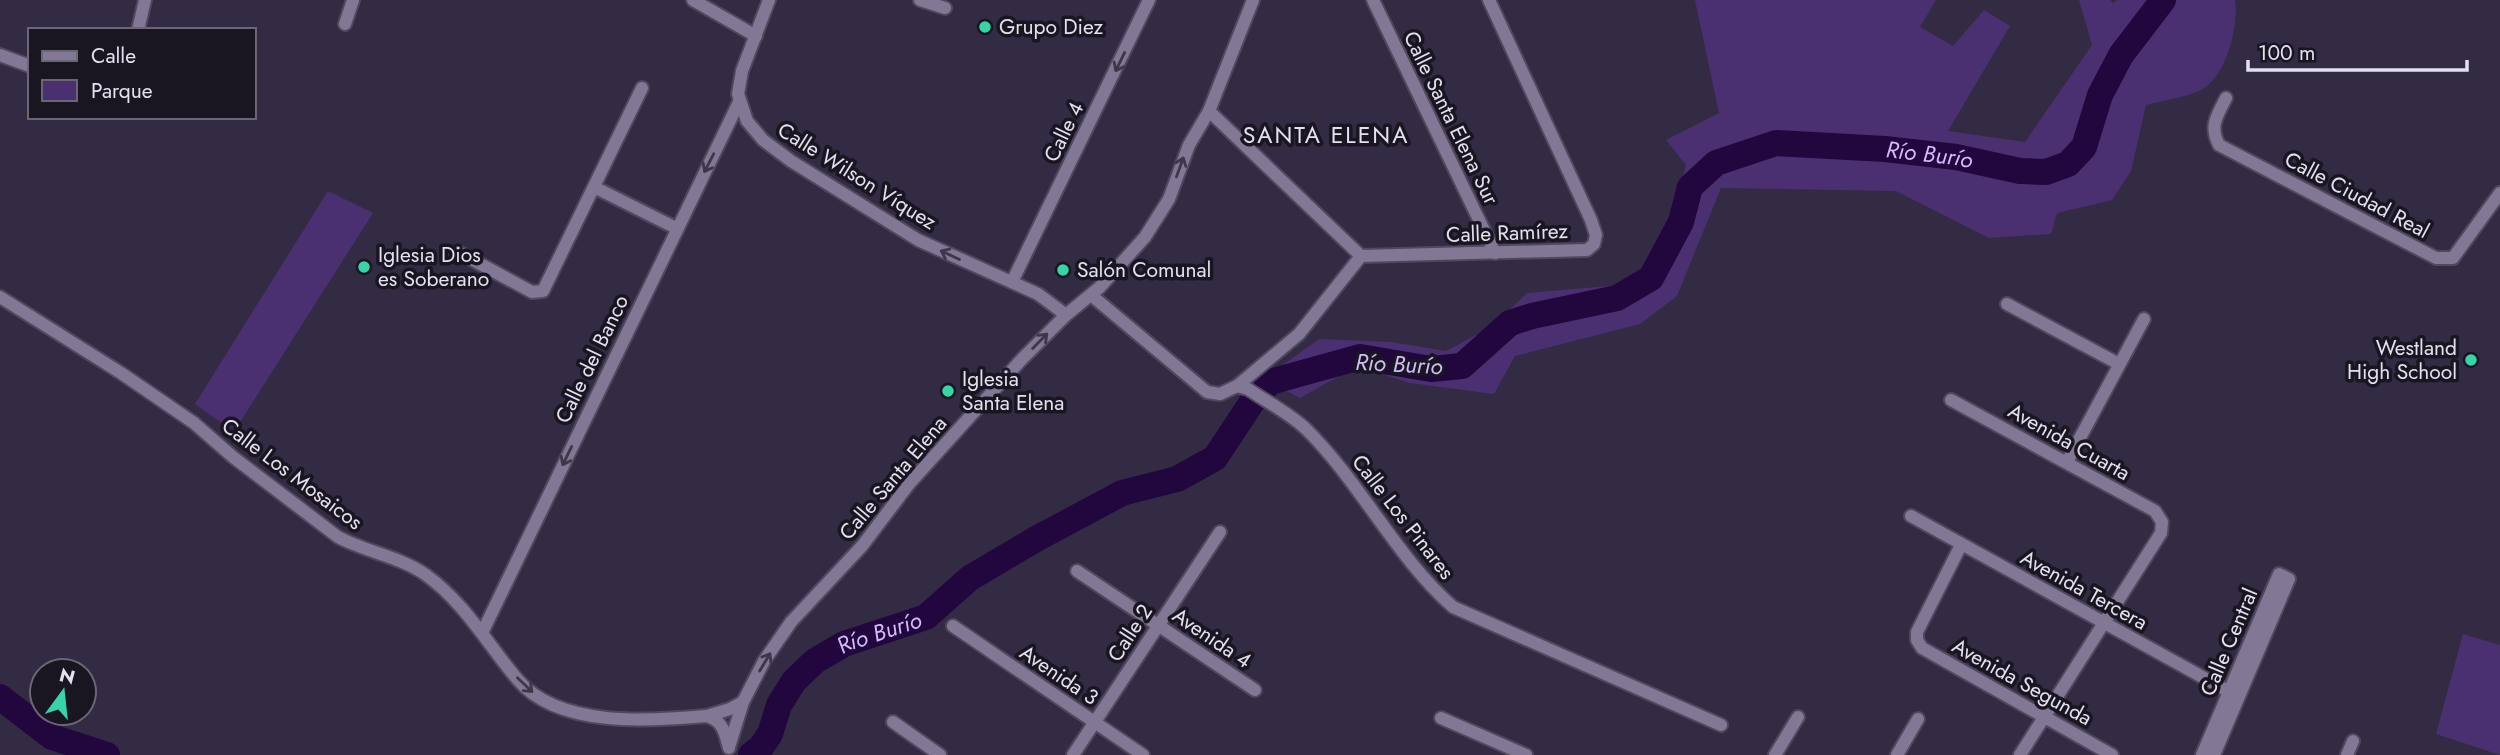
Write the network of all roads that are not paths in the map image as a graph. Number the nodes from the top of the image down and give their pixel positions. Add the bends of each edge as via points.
1 (145, 0) edge
2 (353, 0) edge
3 (692, 0) edge
4 (769, 0) edge
5 (920, 0) edge
6 (1149, 0) edge
7 (1253, 0) edge
8 (1373, 0) edge
9 (1489, 0) edge
10 (945, 8) dead end
11 (345, 24) dead end
12 (138, 28) edge
13 (756, 36) junction
14 (0, 55) edge
15 (28, 65) edge
16 (642, 88) dead end
17 (2226, 98) dead end
18 (739, 102) junction
19 (1209, 111) junction
20 (594, 187) junction
21 (2500, 193) edge
22 (676, 228) junction
23 (460, 253) dead end
24 (1495, 253) junction
25 (1361, 256) junction
26 (1012, 282) junction
27 (1091, 295) junction
28 (0, 297) edge
29 (2007, 304) dead end
30 (1066, 315) junction
31 (2144, 320) dead end
32 (2119, 364) junction
33 (1242, 387) junction
34 (1951, 400) dead end
35 (2067, 462) junction
36 (1911, 516) dead end
37 (1220, 532) dead end
38 (1961, 545) junction
39 (1077, 571) dead end
40 (2103, 623) junction
41 (1159, 625) junction
42 (953, 626) dead end
43 (482, 633) junction
44 (1255, 690) dead end
45 (2234, 694) junction
46 (743, 702) junction
47 (706, 716) junction
48 (2043, 716) junction
49 (1798, 717) dead end
50 (1441, 718) dead end
51 (1918, 719) dead end
52 (892, 722) dead end
53 (1095, 723) junction
54 (1721, 725) dead end
55 (2353, 741) dead end
56 (730, 751) edge
57 (940, 755) edge
58 (1073, 755) edge
59 (1143, 755) edge
60 (1526, 755) edge
61 (1774, 755) edge
62 (1896, 755) edge
63 (2020, 755) edge
64 (2112, 755) edge
65 (2202, 755) edge
66 (2214, 755) edge
67 (2347, 755) edge

1 - 12 street
2 - 11 street
3 - 13 street
4 - 13 street
5 - 10 street
6 -> 26 street, Calle 4
7 - 19 street, Calle Santa Elena
8 - 24 street, Calle Santa Elena Sur
9 - 24 street, Calle Ramírez via 1595,235 1587,250
13 - 18 street via 739,84
14 - 15 street
16 - 20 street
17 - 21 street, Calle Ciudad Real via 2214,126 2219,145 2436,258 2453,258
18 -> 22 street, Calle del Banco
26 -> 18 street, Calle Wilson Víquez via 919,240 791,161 763,140
19 - 25 street
27 -> 19 street, Calle Santa Elena via 1145,237 1163,209 1189,145
20 - 22 street
20 - 23 street via 543,291 532,292
22 -> 43 street, Calle del Banco
24 - 25 street, Calle Ramírez
25 - 33 street via 1298,334
26 - 30 street, Calle Wilson Víquez
27 - 30 street, Calle Santa Elena
27 - 33 street via 1207,392 1220,394
28 - 43 street, Calle Los Mosaicos via 194,423 338,537 424,573 455,600
29 - 32 street
46 -> 30 street, Calle Santa Elena via 791,622 862,546 918,474
31 - 32 street
32 - 35 street
33 - 54 street, Calle Los Pinares via 1305,428 1422,578 1453,607
34 - 35 street, Avenida Cuarta
35 - 40 street, Avenida Cuarta via 2155,511 2162,522 2161,534
36 - 38 street, Avenida Tercera
37 - 41 street, Calle 2
38 - 40 street, Avenida Tercera
38 - 48 street, Avenida Segunda via 1917,640 1922,648
39 - 41 street, Avenida 4
40 - 45 street, Avenida Tercera
40 - 48 street
41 - 44 street, Avenida 4
41 - 53 street, Calle 2
42 - 53 street, Avenida 3
43 -> 47 street, Calle Los Mosaicos via 530,692 564,708 632,720
45 - 45 street, Calle Central via 2288,579 2279,575
45 - 65 street, Calle Central
45 - 66 street, Calle Central
46 - 47 street, Calle Los Mosaicos
46 - 56 street, Calle Santa Elena
47 - 56 street via 720,722
48 - 63 street
48 - 64 street, Avenida Segunda
49 - 61 street
50 - 60 street
51 - 62 street
52 - 57 street
53 - 58 street, Calle 2
53 - 59 street, Avenida 3
55 - 67 street

